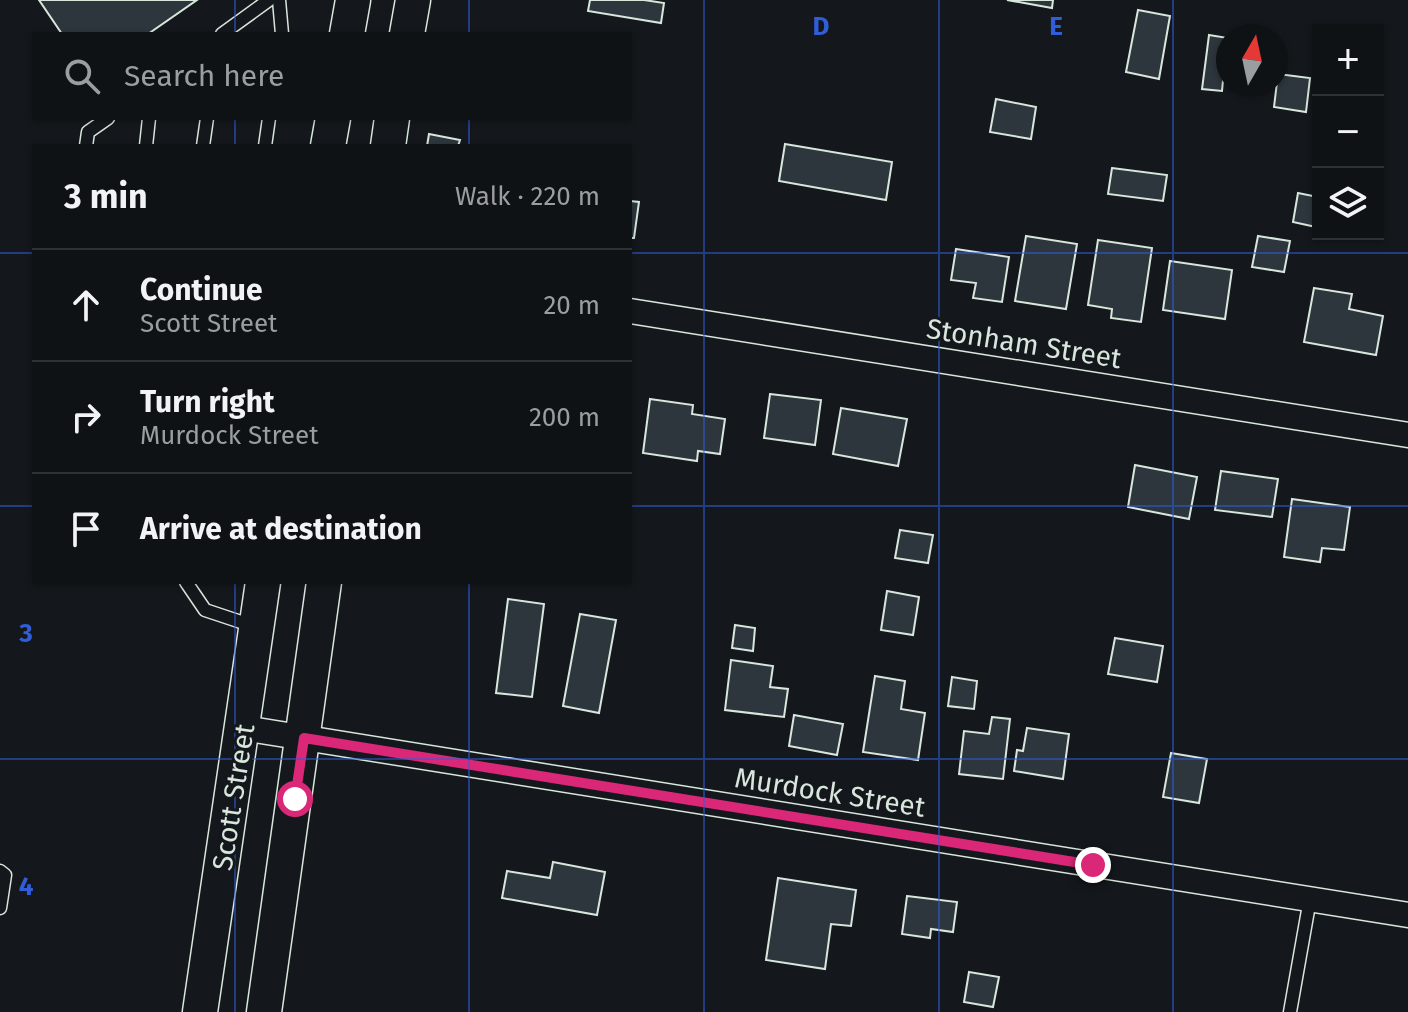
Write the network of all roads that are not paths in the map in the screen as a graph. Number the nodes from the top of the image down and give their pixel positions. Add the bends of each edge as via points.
1 (269, 0) edge
2 (279, 0) edge
3 (353, 0) edge
4 (413, 0) edge
5 (225, 32) edge
6 (282, 32) edge
7 (347, 32) edge
8 (407, 32) edge
9 (105, 120) edge
10 (149, 120) edge
11 (207, 120) edge
12 (269, 120) edge
13 (333, 120) edge
14 (392, 120) edge
15 (86, 144) edge
16 (146, 144) edge
17 (203, 144) edge
18 (265, 144) edge
19 (328, 144) edge
20 (388, 144) edge
21 (632, 311) edge
22 (1408, 435) edge
23 (189, 584) edge
24 (263, 584) edge
25 (324, 584) edge
26 (257, 628) junction
27 (243, 728) junction
28 (304, 738) junction
29 (0, 871) edge
30 (1310, 899) junction
31 (0, 908) edge
32 (1408, 915) edge
33 (200, 1012) edge
34 (264, 1012) edge
35 (1290, 1012) edge

1 - 5 lane
2 - 6 lane
3 - 7 main road
4 - 8 main road
9 - 15 lane via 88,132
10 - 16 lane
11 - 17 lane
12 - 18 lane
13 - 19 main road
14 - 20 main road
21 - 22 street, Stonham Street
23 - 26 lane via 205,610
24 - 26 main road, Scott Street
25 - 28 main road
26 - 27 main road, Scott Street
27 - 28 street, Murdock Street
27 - 33 main road, Scott Street
28 - 30 street, Murdock Street
28 - 34 main road
29 - 31 lane via 5,875
30 - 32 street, Murdock Street
30 - 35 lane

